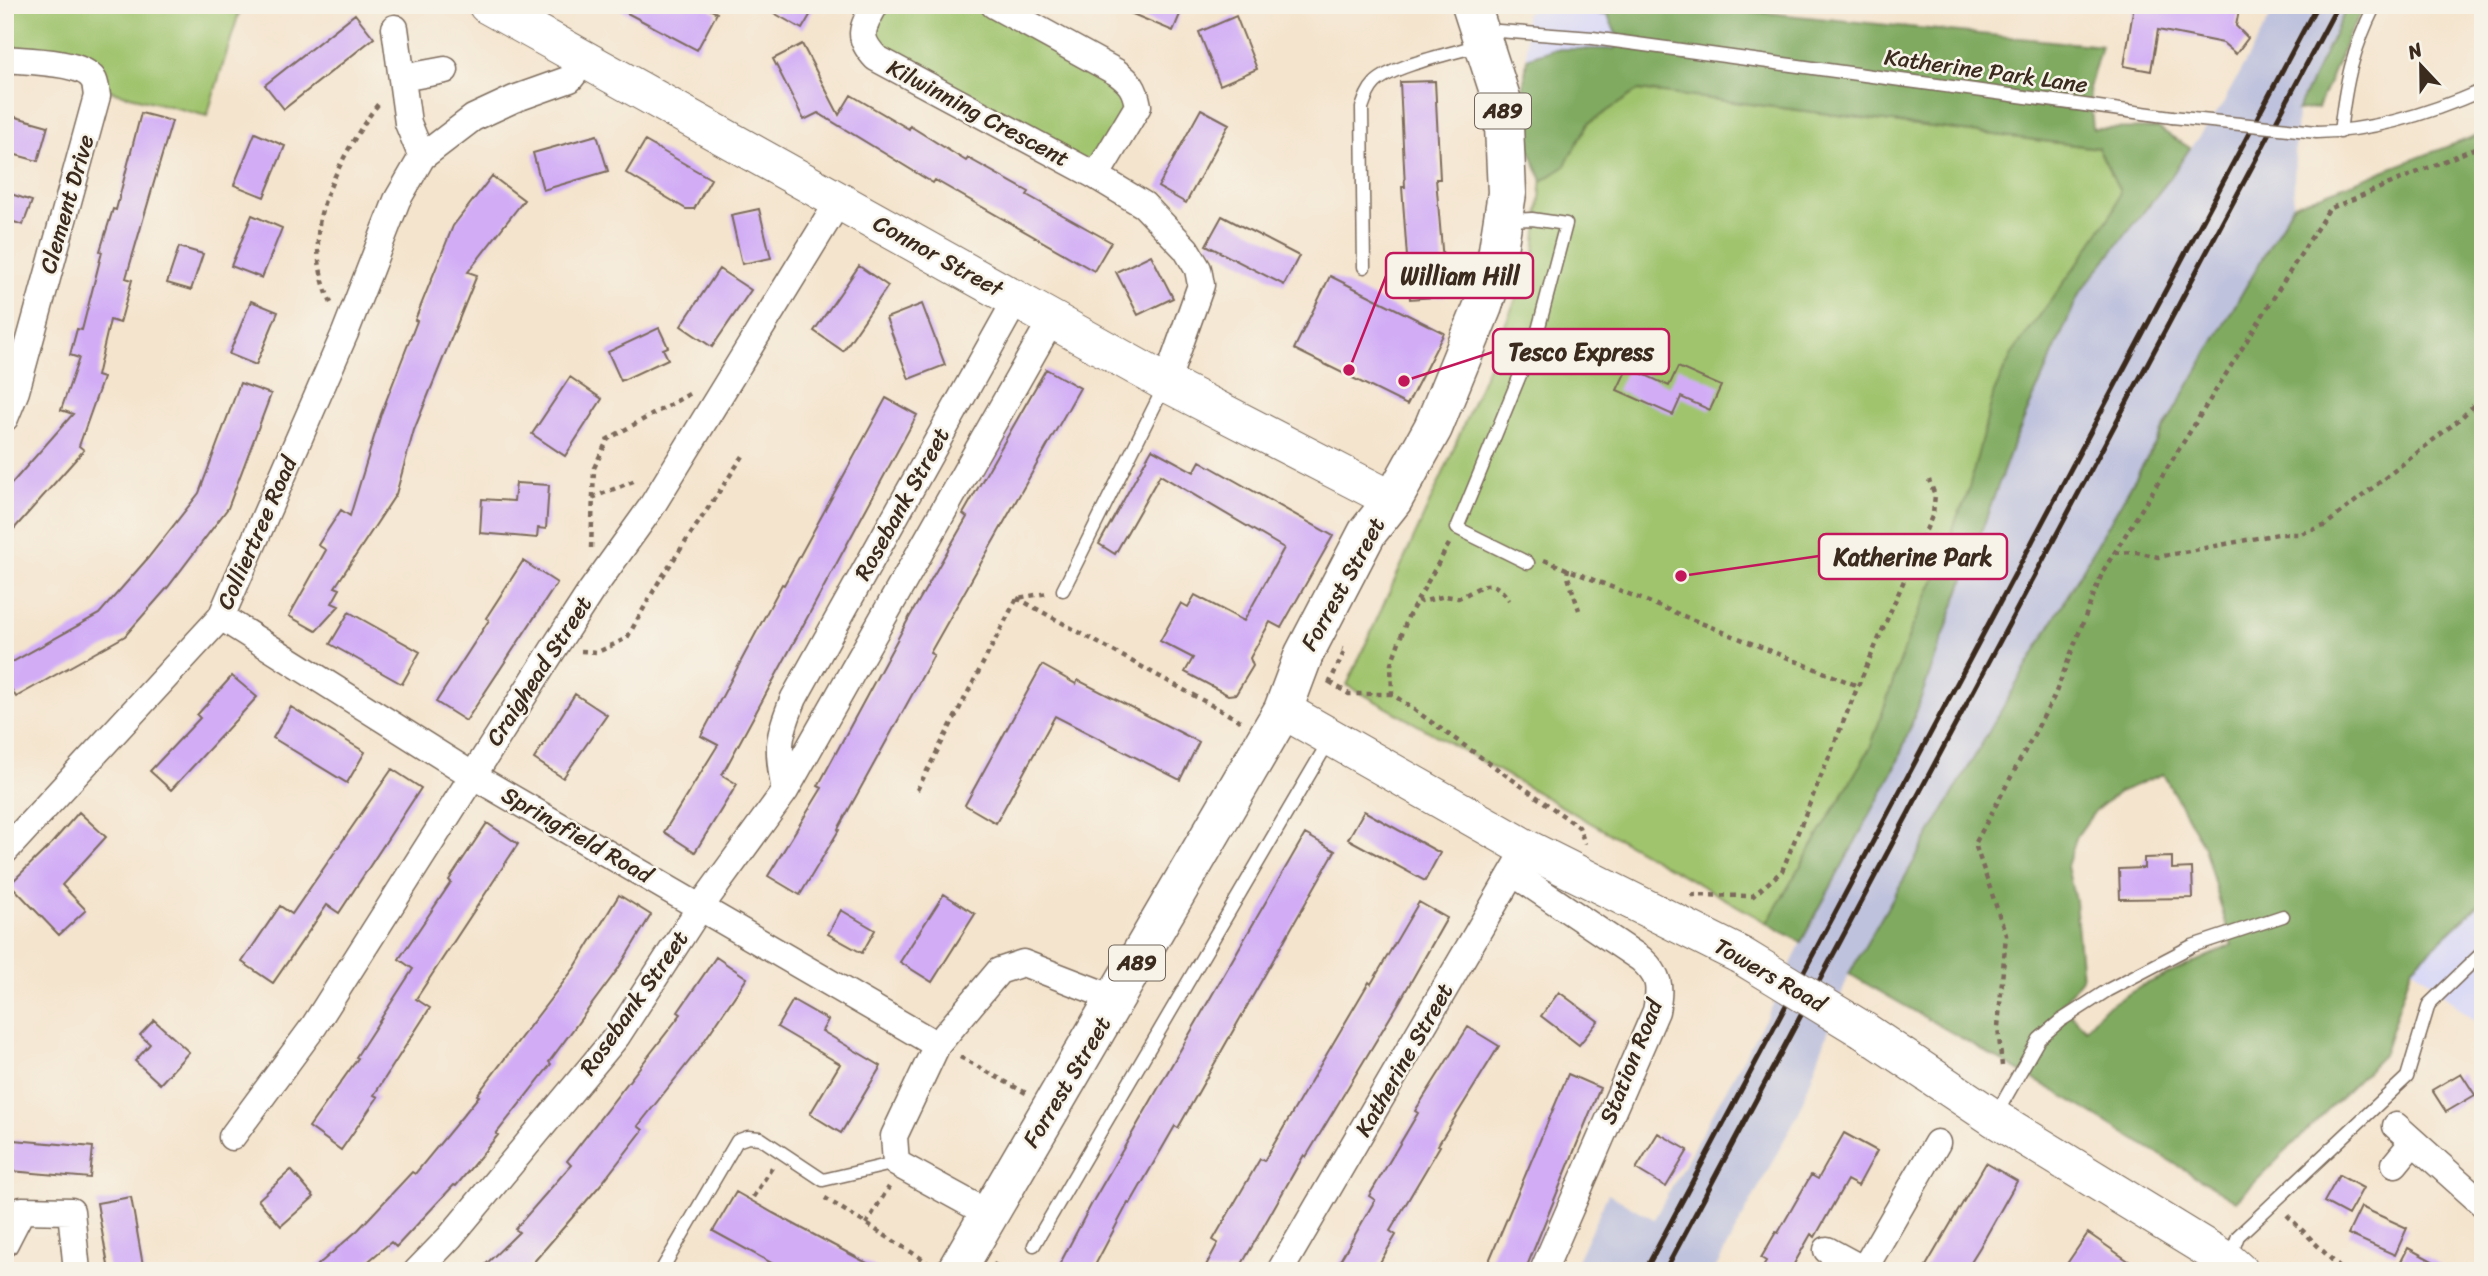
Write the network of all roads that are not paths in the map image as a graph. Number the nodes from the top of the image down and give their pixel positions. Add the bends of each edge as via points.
1 (487, 5) edge
2 (874, 5) edge
3 (994, 5) edge
4 (2375, 5) edge
5 (1478, 26) edge
6 (395, 28) dead end
7 (5, 59) edge
8 (585, 61) junction
9 (445, 70) dead end
10 (402, 78) junction
11 (2483, 90) edge
12 (2340, 132) junction
13 (422, 157) junction
14 (1096, 176) junction
15 (839, 201) junction
16 (1503, 220) junction
17 (1364, 267) dead end
18 (1016, 300) junction
19 (1052, 319) junction
20 (1166, 383) junction
21 (5, 418) edge
22 (1393, 500) junction
23 (1528, 563) road end
24 (1063, 590) road end
25 (221, 617) junction
26 (1274, 726) junction
27 (1331, 737) junction
28 (472, 775) junction
29 (785, 791) junction
30 (5, 851) edge
31 (1520, 861) junction
32 (701, 906) junction
33 (2283, 916) dead end
34 (2483, 952) edge
35 (1116, 999) junction
36 (937, 1045) junction
37 (2000, 1108) junction
38 (232, 1137) dead end
39 (1937, 1143) dead end
40 (896, 1163) junction
41 (2395, 1164) dead end
42 (2483, 1204) edge
43 (989, 1214) junction
44 (5, 1243) edge
45 (1034, 1245) dead end
46 (1827, 1250) dead end
47 (2244, 1265) edge
48 (944, 1267) edge
49 (1864, 1270) edge
50 (77, 1271) edge
51 (417, 1271) edge
52 (661, 1271) edge
53 (1280, 1271) edge
54 (1543, 1271) edge

1 - 8 main road, Connor Street
2 - 14 street, Kilwinning Crescent via 862,29 865,47 876,58
3 - 14 street, Kilwinning Crescent via 1116,72 1134,88 1138,106
4 - 12 lane via 2359,37 2346,82
5 - 12 lane, Katherine Park Lane, bridge via 2172,117
5 - 16 main road, Forrest Street / A89 via 1503,104 1507,193
5 - 17 lane via 1390,72 1366,94 1362,108
6 - 10 street
7 - 21 street, Clement Drive via 82,70 93,79 97,96
8 - 13 street, Colliertree Road via 569,79 473,118
8 - 15 main road, Connor Street
9 - 10 street
10 - 13 street via 408,123
11 - 12 lane, Katherine Park Lane via 2429,113
13 - 25 street, Colliertree Road via 397,200 345,333
14 - 20 street, Kilwinning Crescent via 1144,205 1176,236 1198,269 1201,285
15 - 18 main road, Connor Street
15 - 28 street, Craighead Street via 650,509 590,591
16 - 22 main road, Forrest Street / A89 via 1483,306 1433,428
16 - 23 lane via 1566,224 1537,334 1457,528
18 - 19 main road, Connor Street
18 - 29 street, Rosebank Street via 794,698 778,744
19 - 20 main road, Connor Street
19 - 29 street, Rosebank Street
20 - 22 main road, Connor Street
20 - 24 lane
22 - 26 main road, Forrest Street / A89 via 1386,544 1336,645
25 - 28 street, Springfield Road
25 - 30 street, Colliertree Road
26 - 27 main road, Towers Road
26 - 35 main road, Forrest Street / A89
27 - 31 main road, Towers Road
27 - 45 lane
28 - 32 street, Springfield Road
28 - 38 street, Craighead Street via 314,1026
29 - 32 street, Rosebank Street
31 - 37 main road, Towers Road, bridge via 1740,955
31 - 53 street, Katherine Street
31 - 54 street, Station Road via 1641,958 1654,970 1660,990 1656,1010
32 - 36 street, Springfield Road
32 - 51 street, Rosebank Street via 617,1036
33 - 37 lane via 2192,946 2060,1021 2039,1039
34 - 47 lane via 2429,1004 2407,1077 2238,1236
35 - 36 street via 1023,963 999,971
35 - 43 main road, Forrest Street / A89
36 - 40 street via 894,1136
37 - 47 main road, Towers Road
39 - 49 street
40 - 43 street
40 - 52 lane via 823,1180 760,1138 737,1141
41 - 42 street via 2405,1134
43 - 48 main road, Forrest Street / A89
44 - 50 street via 22,1210 71,1211
46 - 49 street

